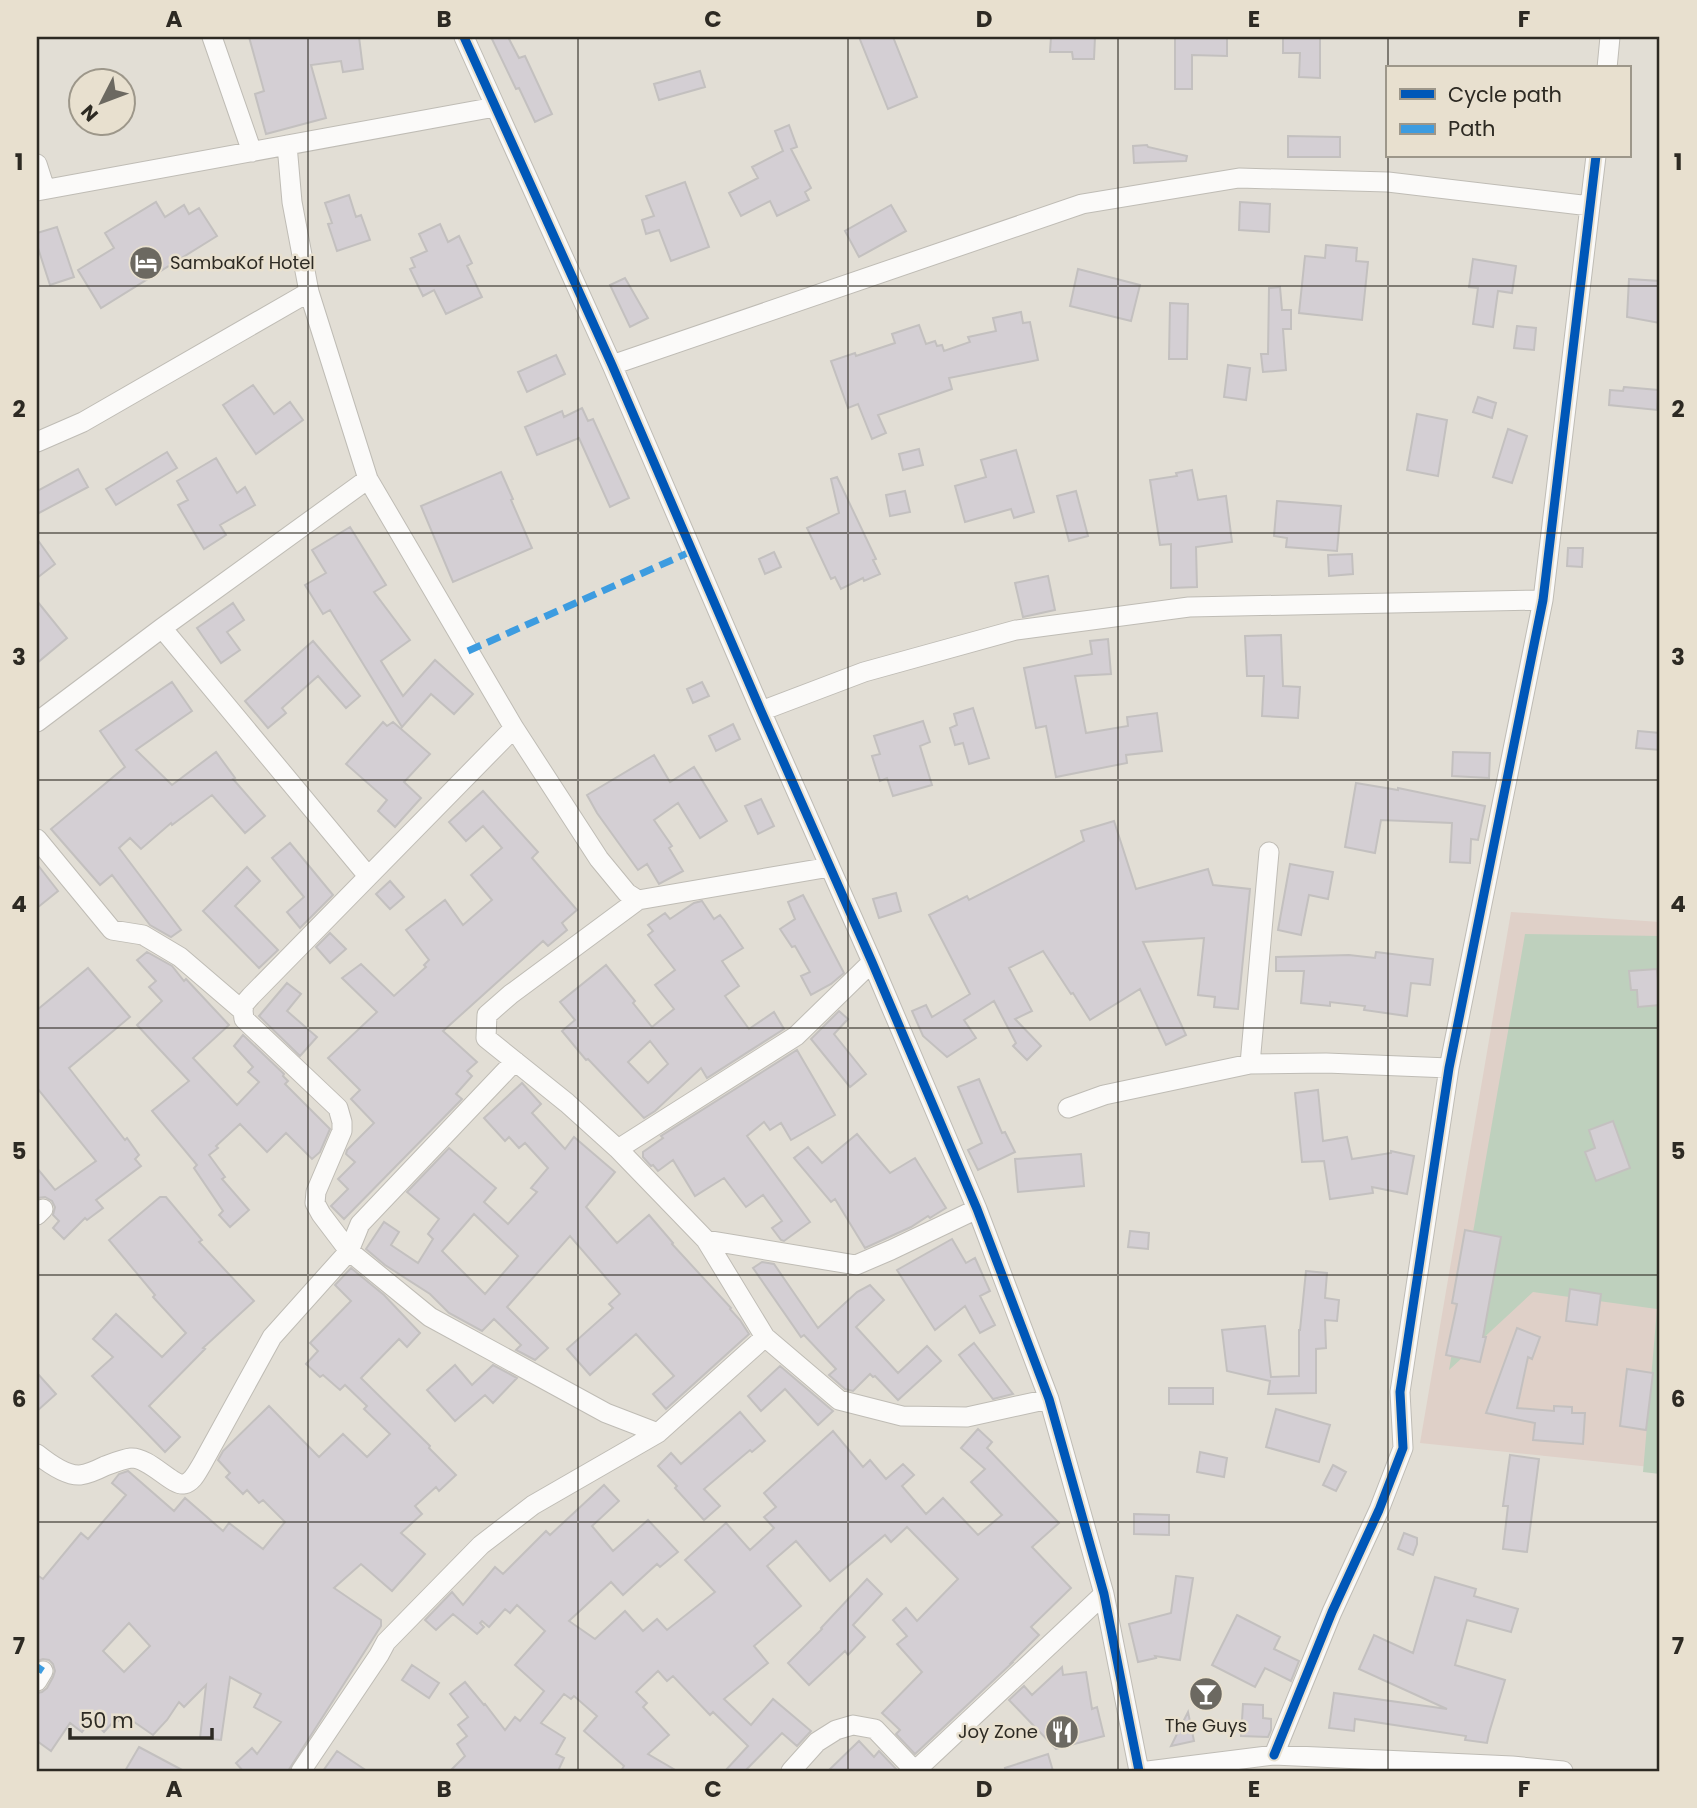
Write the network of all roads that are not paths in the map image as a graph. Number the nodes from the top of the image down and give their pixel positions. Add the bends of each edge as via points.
1 (212, 37) edge
2 (464, 37) edge
3 (1610, 37) edge
4 (1607, 66) edge
5 (495, 107) junction
6 (286, 145) junction
7 (253, 152) junction
8 (1596, 158) edge
9 (37, 164) edge
10 (41, 190) edge
11 (1590, 206) junction
12 (309, 292) junction
13 (612, 365) junction
14 (37, 442) edge
15 (368, 479) junction
16 (1543, 600) junction
17 (162, 628) junction
18 (761, 711) junction
19 (37, 722) edge
20 (514, 728) junction
21 (37, 839) edge
22 (1269, 852) dead end
23 (830, 867) junction
24 (368, 876) junction
25 (638, 900) junction
26 (872, 962) junction
27 (243, 1011) junction
28 (515, 1061) junction
29 (1250, 1064) junction
30 (1449, 1068) junction
31 (1068, 1108) dead end
32 (618, 1149) junction
33 (977, 1209) junction
34 (706, 1240) junction
35 (349, 1251) junction
36 (765, 1337) junction
37 (1049, 1399) junction
38 (658, 1433) junction
39 (37, 1454) edge
40 (1104, 1594) junction
41 (1275, 1755) junction
42 (1513, 1769) edge
43 (301, 1771) edge
44 (791, 1771) edge
45 (915, 1771) edge
46 (1139, 1771) edge
47 (1148, 1771) edge
48 (1563, 1771) edge

1 - 7 street
2 - 5 street
3 - 4 street
5 - 6 street
5 - 13 street
6 - 7 street
6 - 12 street
7 - 10 street
8 - 11 street
9 - 10 street
11 - 13 street via 1388,182 1239,178 1082,204
11 - 16 street
12 - 14 street via 83,422
12 - 15 street
13 - 18 street
15 - 17 street
15 - 20 street
16 - 18 street via 1189,607 1016,630 864,672
16 - 30 street
17 - 19 street
17 - 24 street
18 - 23 street
20 - 24 street
20 - 25 street via 599,859
21 - 27 street via 112,930 143,935 180,957
22 - 29 street
23 - 25 street
23 - 26 street
24 - 27 street via 251,996
25 - 28 street via 487,1016 486,1038
26 - 32 street via 796,1036
26 - 33 street
27 - 35 street via 244,1019 338,1108 342,1131 315,1203
28 - 32 street
28 - 35 street via 360,1224
29 - 30 street
29 - 31 street via 1104,1095
30 - 41 street via 1400,1392 1403,1448
32 - 34 street
33 - 34 street via 856,1265
33 - 37 street
34 - 36 street
35 - 38 street via 430,1317 606,1413
35 - 39 street via 272,1337 202,1464 186,1484 133,1458 77,1475
36 - 37 street via 839,1400 902,1416 967,1417
36 - 38 street
37 - 40 street
38 - 43 street via 533,1505 481,1545 386,1642
40 - 45 street
40 - 46 street
41 - 42 street
41 - 47 street
42 - 48 street
44 - 45 street via 817,1742 853,1726 875,1728

